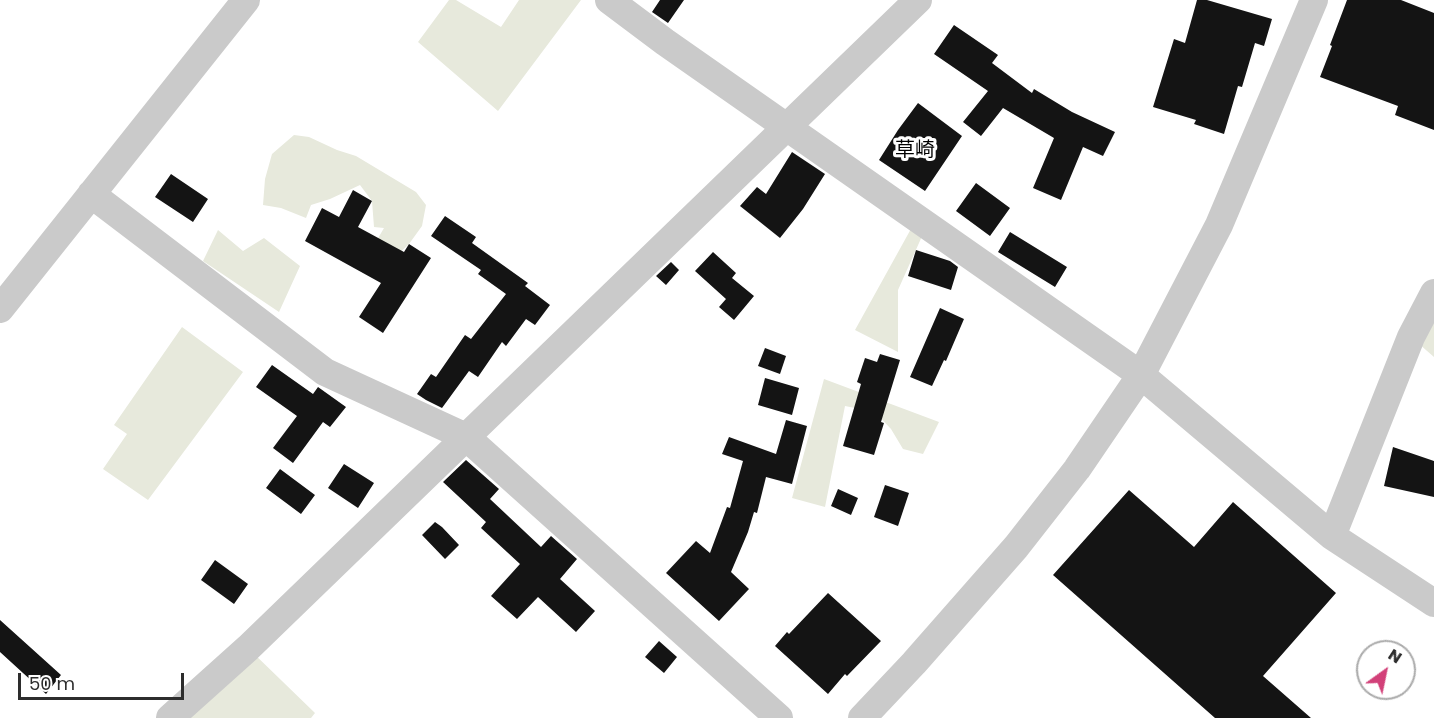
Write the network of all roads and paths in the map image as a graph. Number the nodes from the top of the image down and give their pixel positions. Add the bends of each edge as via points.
1 (246, 0) edge
2 (609, 0) edge
3 (918, 0) edge
4 (1314, 0) edge
5 (787, 128) junction
6 (91, 195) junction
7 (1434, 292) edge
8 (0, 309) edge
9 (1141, 375) junction
10 (466, 437) junction
11 (1332, 536) junction
12 (1434, 603) edge
13 (170, 718) edge
14 (779, 718) edge
15 (862, 718) edge

1 - 6 street
2 - 5 street
3 - 5 street
4 - 9 street via 1219,225
5 - 9 street
5 - 10 street
6 - 8 street
6 - 10 street via 325,372
7 - 11 street via 1411,337
9 - 11 street
9 - 15 street via 1077,469 1016,547
10 - 13 street
10 - 14 street
11 - 12 street

